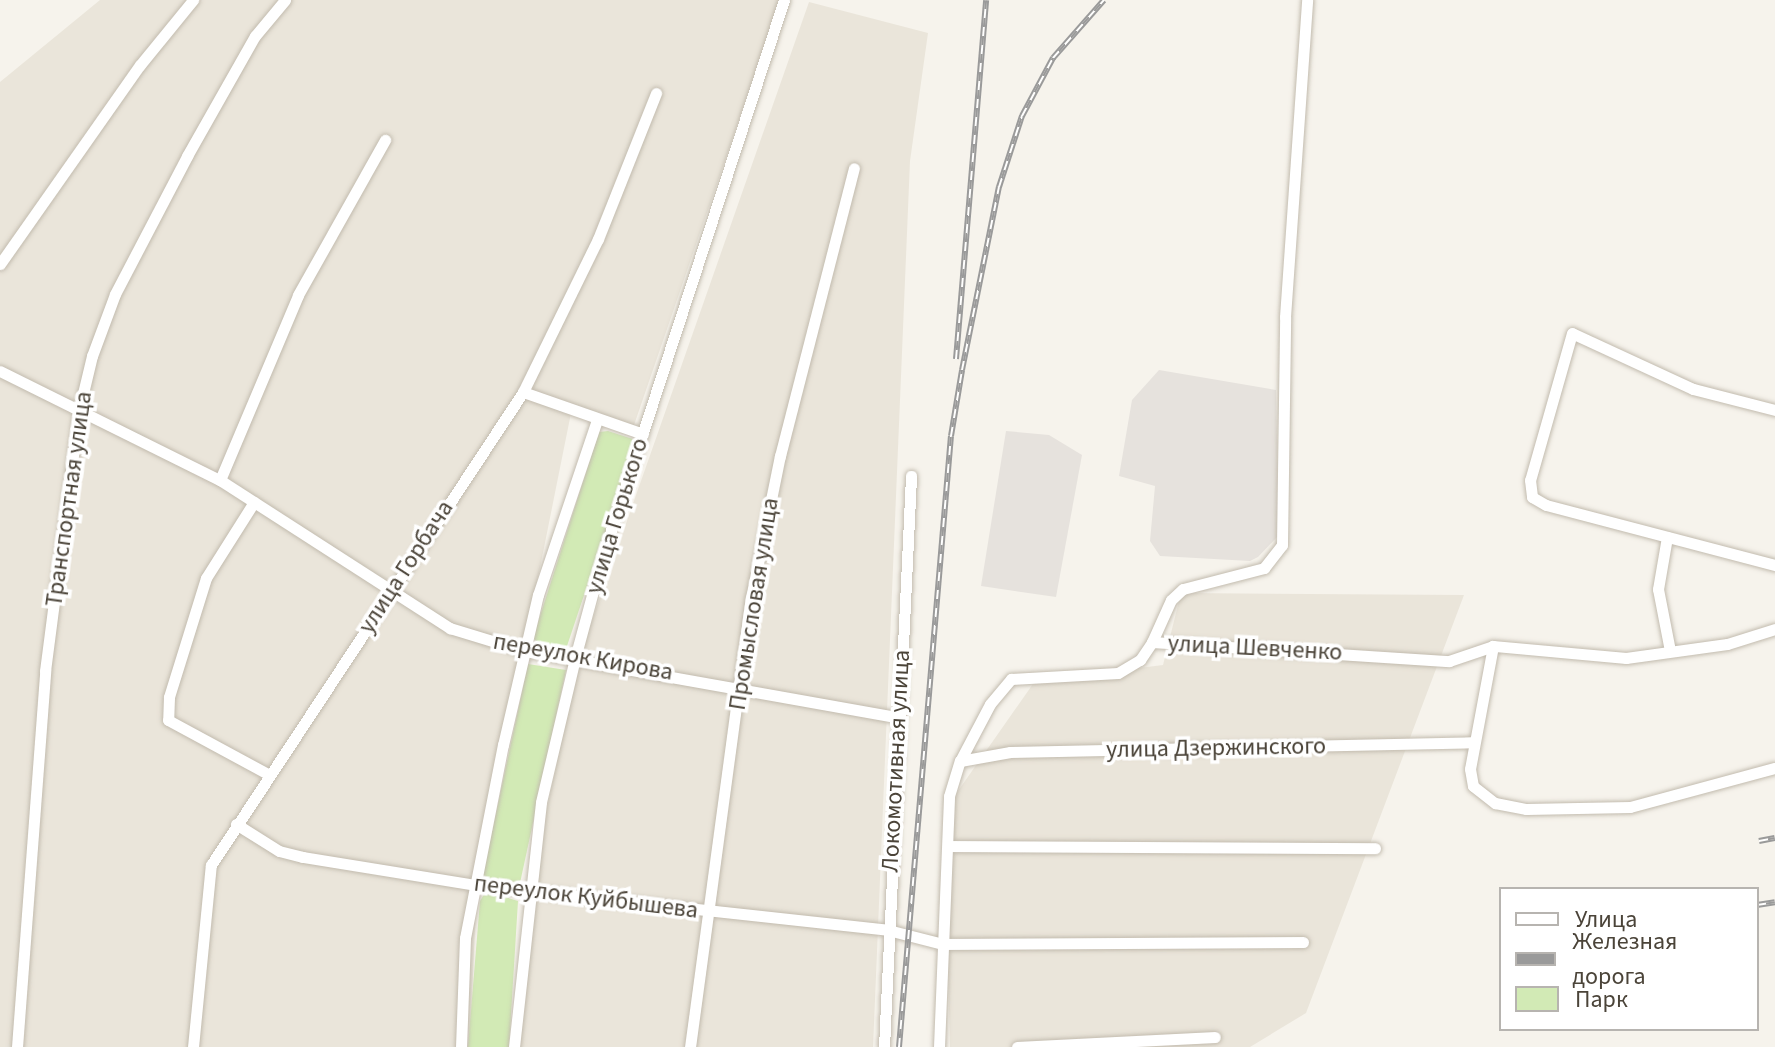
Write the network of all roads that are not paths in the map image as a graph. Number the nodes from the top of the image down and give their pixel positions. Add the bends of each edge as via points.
1 (193, 0) edge
2 (285, 0) edge
3 (784, 0) edge
4 (1307, 0) edge
5 (656, 93) dead end
6 (385, 140) dead end
7 (854, 168) dead end
8 (0, 264) edge
9 (0, 371) edge
10 (523, 392) junction
11 (79, 410) junction
12 (1775, 410) edge
13 (597, 420) junction
14 (643, 434) junction
15 (911, 476) dead end
16 (220, 480) junction
17 (254, 502) junction
18 (1667, 537) junction
19 (1775, 565) edge
20 (392, 590) junction
21 (1775, 629) edge
22 (1152, 642) junction
23 (1493, 646) junction
24 (525, 651) junction
25 (1670, 651) junction
26 (575, 658) junction
27 (741, 685) junction
28 (897, 717) junction
29 (1472, 742) junction
30 (960, 761) junction
31 (1775, 768) edge
32 (268, 774) junction
33 (236, 824) junction
34 (948, 846) junction
35 (1375, 848) dead end
36 (476, 885) junction
37 (528, 889) junction
38 (709, 911) junction
39 (888, 930) junction
40 (1303, 942) dead end
41 (943, 944) junction
42 (1215, 1037) dead end
43 (17, 1047) edge
44 (193, 1047) edge
45 (461, 1047) edge
46 (514, 1047) edge
47 (690, 1047) edge
48 (884, 1047) edge
49 (939, 1047) edge
50 (1017, 1047) edge

1 - 8 street via 112,103
2 - 11 street, Транспортная улица via 255,36 115,294
3 - 14 street, улица Горького
4 - 22 street via 1285,317 1282,545 1264,568 1183,589 1171,600
5 - 10 street, улица Горбача via 598,239
6 - 16 street via 298,295
7 - 27 street, Промысловая улица via 780,456 751,598
9 - 11 street, переулок Кирова
10 - 13 street
10 - 20 street, улица Горбача
11 - 16 street, переулок Кирова
11 - 43 street, Транспортная улица via 45,671
12 - 18 street via 1693,389 1572,333 1530,480 1532,497
13 - 14 street
13 - 24 street via 538,595
14 - 26 street, улица Горького
15 - 28 street, Локомотивная улица
16 - 17 street, переулок Кирова
17 - 20 street, переулок Кирова
17 - 32 street via 206,578 169,697 168,720
18 - 19 street
18 - 25 street via 1658,589
20 - 24 street, переулок Кирова via 450,628
20 - 32 street, улица Горбача
21 - 25 street via 1727,644
22 - 23 street, улица Шевченко via 1449,661
22 - 30 street, улица Шевченко via 1140,660 1118,673 1011,679 990,704
23 - 25 street via 1626,658
23 - 29 street
24 - 26 street, переулок Кирова
24 - 36 street
26 - 27 street, переулок Кирова
26 - 37 street, улица Горького via 541,802
27 - 28 street, переулок Кирова
27 - 38 street, Промысловая улица
28 - 39 street, Локомотивная улица
29 - 30 street, улица Дзержинского via 1010,752
29 - 31 street via 1473,786 1495,803 1526,809 1630,807
30 - 34 street via 949,796
32 - 33 street, улица Горбача
33 - 36 street, переулок Куйбышева via 279,851
33 - 44 street, улица Горбача via 211,865 205,895
34 - 35 street
34 - 41 street
36 - 37 street, переулок Куйбышева
36 - 45 street via 465,938
37 - 38 street, переулок Куйбышева
37 - 46 street, улица Горького
38 - 39 street, переулок Куйбышева
38 - 47 street, Промысловая улица
39 - 41 street, переулок Куйбышева
39 - 48 street, Локомотивная улица
40 - 41 street, переулок Куйбышева
41 - 49 street
42 - 50 street

